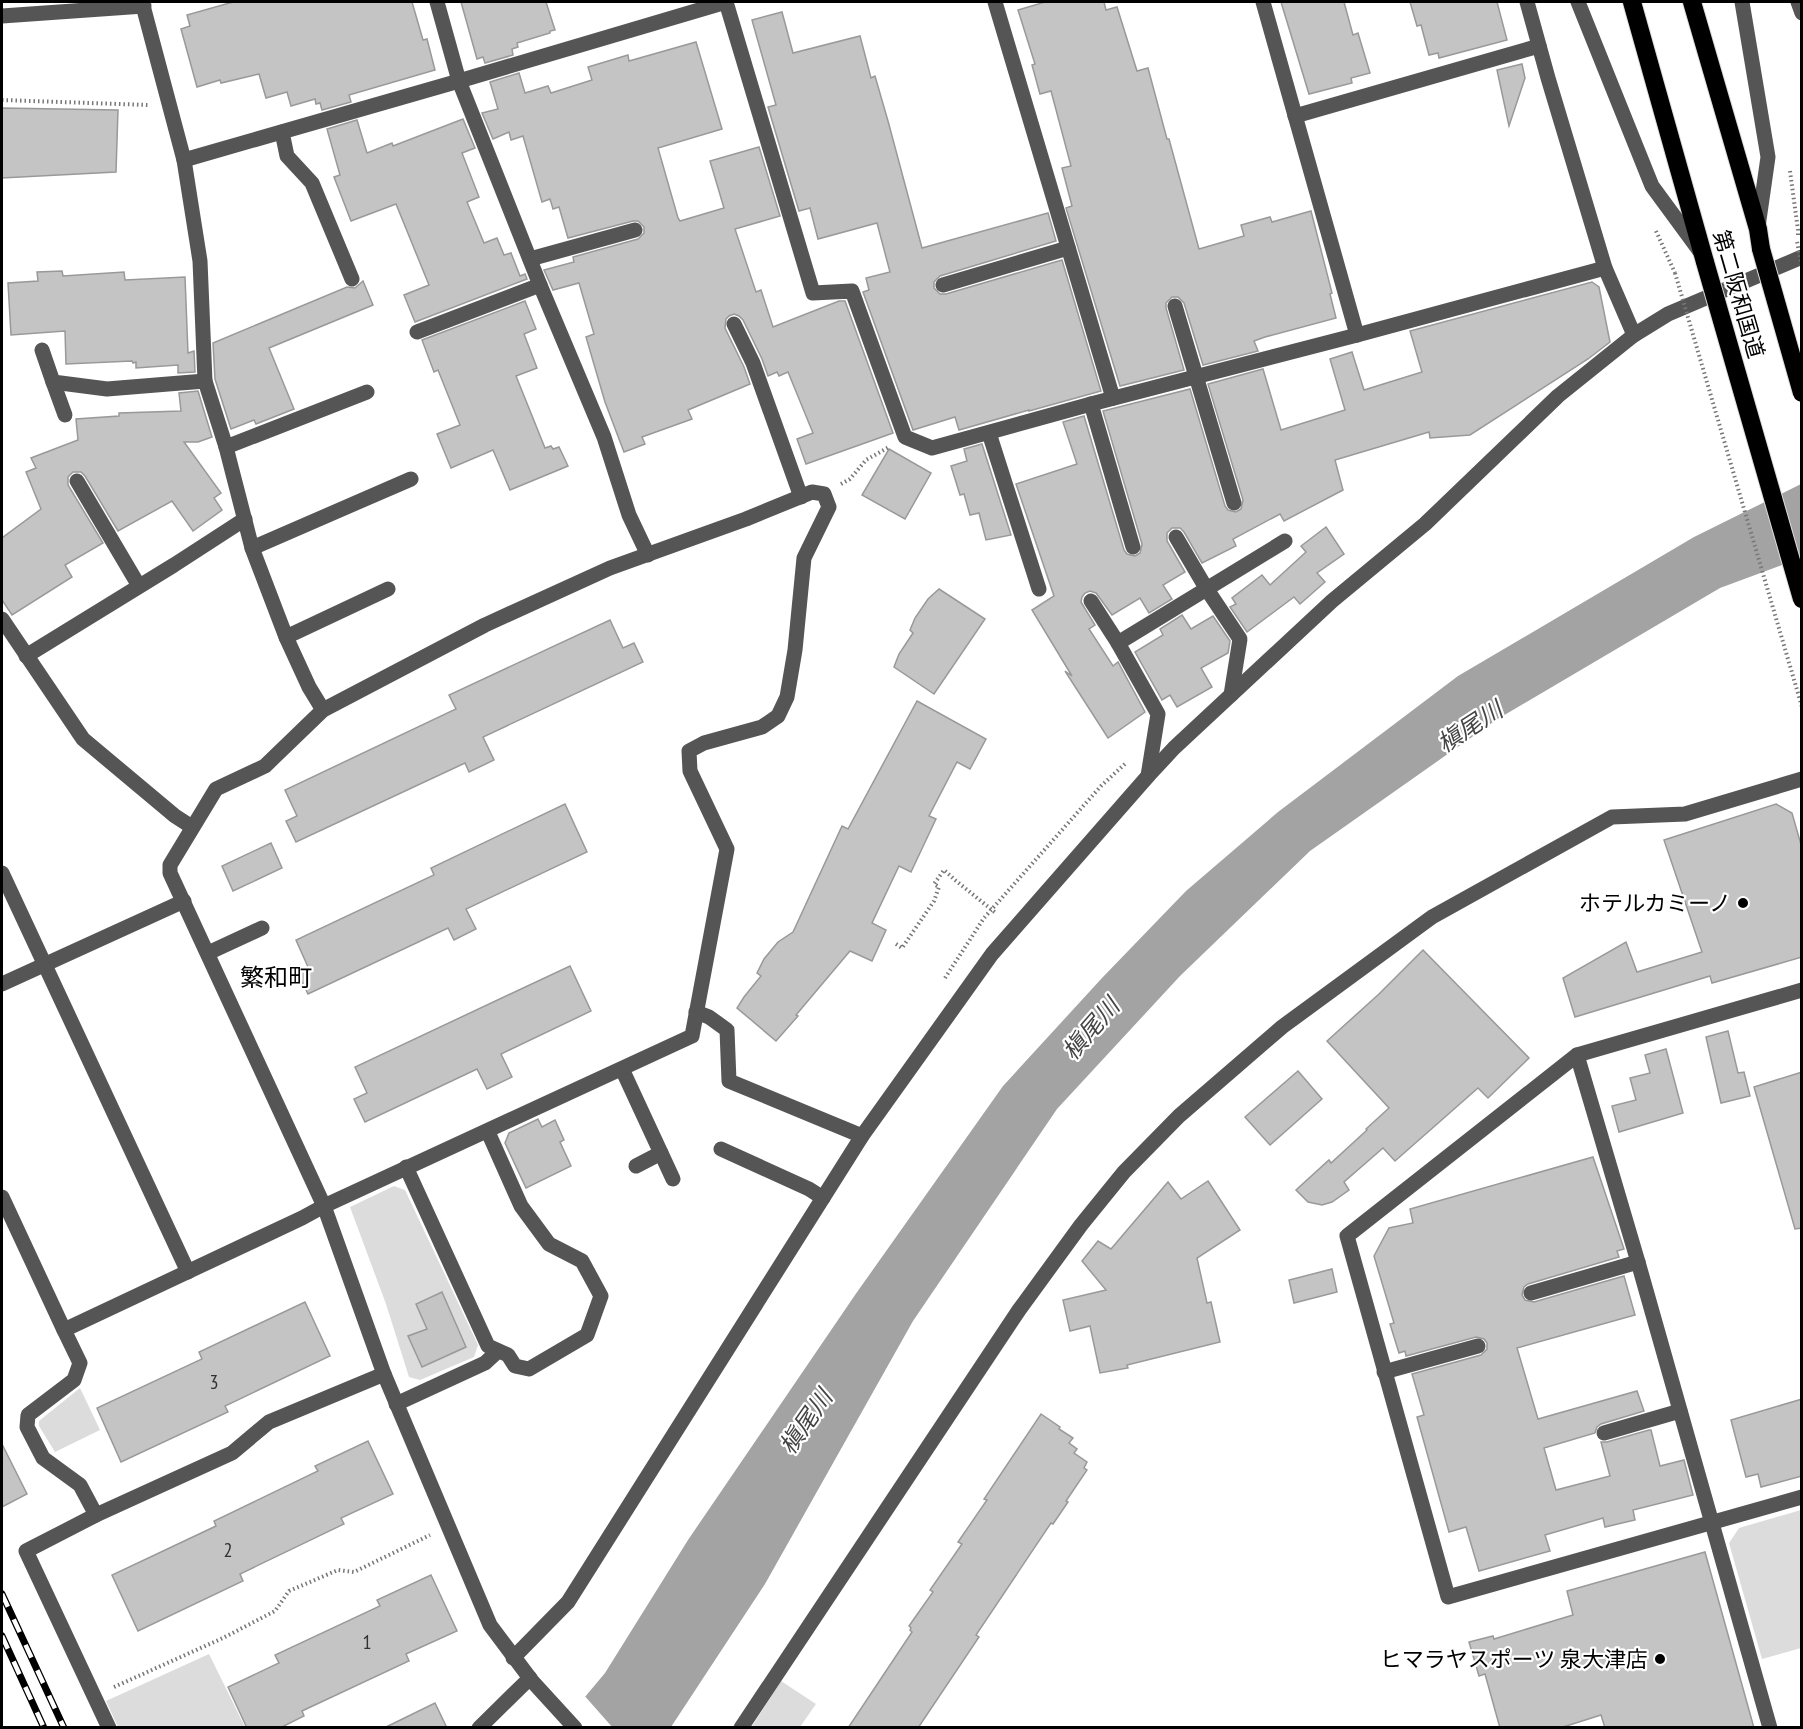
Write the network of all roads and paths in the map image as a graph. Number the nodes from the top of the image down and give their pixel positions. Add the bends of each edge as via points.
1 (437, 2) edge
2 (726, 2) edge
3 (995, 2) edge
4 (1263, 2) edge
5 (1527, 2) edge
6 (1578, 2) edge
7 (1632, 2) edge
8 (1692, 2) edge
9 (1742, 2) edge
10 (1798, 2) edge
11 (143, 4) edge
12 (1802, 13) edge
13 (2, 16) edge
14 (1539, 46) junction
15 (459, 81) junction
16 (2, 100) edge
17 (170, 106) junction
18 (1295, 116) junction
19 (282, 132) junction
20 (184, 160) junction
21 (1758, 229) junction
22 (635, 230) dead end
23 (1068, 248) junction
24 (1799, 250) edge
25 (530, 259) junction
26 (1704, 259) junction
27 (1802, 267) edge
28 (1605, 268) junction
29 (1676, 273) dead end
30 (352, 279) dead end
31 (540, 285) junction
32 (943, 285) dead end
33 (1174, 306) dead end
34 (734, 324) dead end
35 (417, 332) dead end
36 (1357, 335) junction
37 (1634, 335) junction
38 (42, 350) dead end
39 (1196, 377) junction
40 (205, 381) junction
41 (53, 382) junction
42 (367, 392) dead end
43 (1802, 393) edge
44 (1113, 398) junction
45 (1091, 404) junction
46 (64, 415) dead end
47 (989, 433) junction
48 (905, 437) junction
49 (226, 447) junction
50 (411, 479) dead end
51 (77, 481) dead end
52 (824, 494) junction
53 (801, 497) junction
54 (1234, 503) dead end
55 (245, 519) junction
56 (1176, 537) dead end
57 (1285, 541) dead end
58 (1133, 547) dead end
59 (252, 548) junction
60 (648, 555) junction
61 (139, 586) junction
62 (1206, 588) junction
63 (388, 589) dead end
64 (1039, 589) dead end
65 (1802, 599) edge
66 (1091, 601) dead end
67 (2, 620) edge
68 (286, 637) junction
69 (1118, 643) junction
70 (27, 656) junction
71 (1231, 695) junction
72 (1802, 707) edge
73 (323, 710) junction
74 (1148, 776) junction
75 (1802, 779) edge
76 (192, 827) junction
77 (2, 873) edge
78 (184, 901) junction
79 (997, 914) dead end
80 (262, 927) dead end
81 (896, 944) dead end
82 (208, 953) junction
83 (44, 964) junction
84 (2, 984) edge
85 (1802, 990) edge
86 (696, 1012) junction
87 (1577, 1055) junction
88 (622, 1069) junction
89 (488, 1132) junction
90 (862, 1137) junction
91 (721, 1149) dead end
92 (661, 1153) junction
93 (636, 1166) dead end
94 (406, 1167) junction
95 (673, 1179) dead end
96 (2, 1197) edge
97 (823, 1198) junction
98 (324, 1206) junction
99 (1638, 1262) junction
100 (188, 1272) junction
101 (1531, 1293) dead end
102 (64, 1330) junction
103 (1478, 1346) dead end
104 (498, 1351) junction
105 (1384, 1372) junction
106 (384, 1374) junction
107 (396, 1404) junction
108 (1680, 1411) junction
109 (1604, 1433) dead end
110 (1802, 1497) edge
111 (96, 1515) junction
112 (1712, 1522) junction
113 (430, 1535) dead end
114 (513, 1658) junction
115 (531, 1679) junction
116 (94, 1696) junction
117 (109, 1728) edge
118 (479, 1728) edge
119 (575, 1728) edge
120 (741, 1728) edge
121 (1770, 1728) edge

1 - 15 street
2 - 15 street
2 - 48 street via 813,293 852,291
3 - 23 street
4 - 18 street
5 - 14 street
6 - 26 street via 1652,186
7 - 26 highway, 第二阪和国道
8 - 21 highway, 第二阪和国道
9 - 21 street via 1768,156
10 - 12 street
11 - 13 street
11 - 17 street
14 - 18 street
14 - 28 street
15 - 19 street
15 - 25 street
16 - 17 path
17 - 20 street
18 - 36 street
19 - 20 street
19 - 30 street via 287,156 312,183
20 - 40 street via 200,261
21 - 43 highway, 第二阪和国道, bridge
22 - 25 street
23 - 32 street
23 - 44 street
24 - 27 path, bridge
24 - 37 street via 1668,314
25 - 31 street
26 - 65 highway, 第二阪和国道, bridge
28 - 36 street
28 - 37 street
29 - 72 path, bridge
31 - 35 street
31 - 60 street
33 - 39 street
34 - 53 street via 753,363
36 - 39 street
37 - 71 street via 1558,396 1425,524 1332,601
38 - 41 street
39 - 44 street
39 - 54 street
40 - 41 street via 107,389
40 - 49 street
41 - 46 street
42 - 49 street
44 - 45 street
45 - 47 street
45 - 58 street
47 - 48 street via 932,448
47 - 64 street
48 - 52 path via 866,460 850,479
49 - 55 street
50 - 59 street
51 - 61 street
52 - 53 street via 812,492
52 - 86 street via 829,507 804,558 795,650 787,697 778,717 762,727 689,751 690,771 728,849
53 - 60 street
55 - 59 street
55 - 61 street
56 - 62 street
57 - 62 street
59 - 68 street
60 - 73 street via 610,568 495,621
61 - 70 street
62 - 69 street
62 - 71 street via 1240,639
63 - 68 street
66 - 69 street
67 - 70 street
68 - 73 street
69 - 74 street via 1158,714
70 - 76 street via 82,739
71 - 74 street
73 - 76 street via 265,766 216,789
74 - 90 street via 992,954
75 - 120 street via 1685,814 1612,818 1432,917 1282,1027 1179,1116 1124,1172 1019,1310
76 - 78 street via 170,865
77 - 83 street
78 - 82 street
78 - 83 street
79 - 81 path, bridge via 944,870 934,884 939,887 934,901 902,948
80 - 82 street
82 - 98 street
83 - 84 street
83 - 100 street
85 - 87 street
86 - 88 street via 692,1036
86 - 90 street via 727,1030 729,1081
87 - 99 street
87 - 105 street via 1347,1236
88 - 89 street
88 - 92 street
89 - 94 street
89 - 104 street via 521,1206 549,1244 582,1261 600,1296 587,1335 529,1369 515,1366 508,1355
90 - 97 street
91 - 97 street
92 - 93 street
92 - 95 street
94 - 98 street
94 - 104 street via 488,1346
96 - 102 street
97 - 114 street via 568,1602
98 - 100 street
98 - 106 street
99 - 101 street
99 - 108 street
100 - 102 street
102 - 111 street via 80,1363 74,1380 28,1415 27,1427 43,1458 80,1485
103 - 105 street
104 - 107 street via 485,1363
105 - 112 street via 1448,1597
106 - 107 street
106 - 111 street via 269,1422 232,1454
107 - 114 street via 490,1624
108 - 109 street
108 - 112 street
110 - 112 street
111 - 116 street via 26,1551
112 - 121 street
113 - 116 path via 354,1572 338,1570 289,1591 275,1611
114 - 115 street
115 - 118 street
115 - 119 street
116 - 117 street

